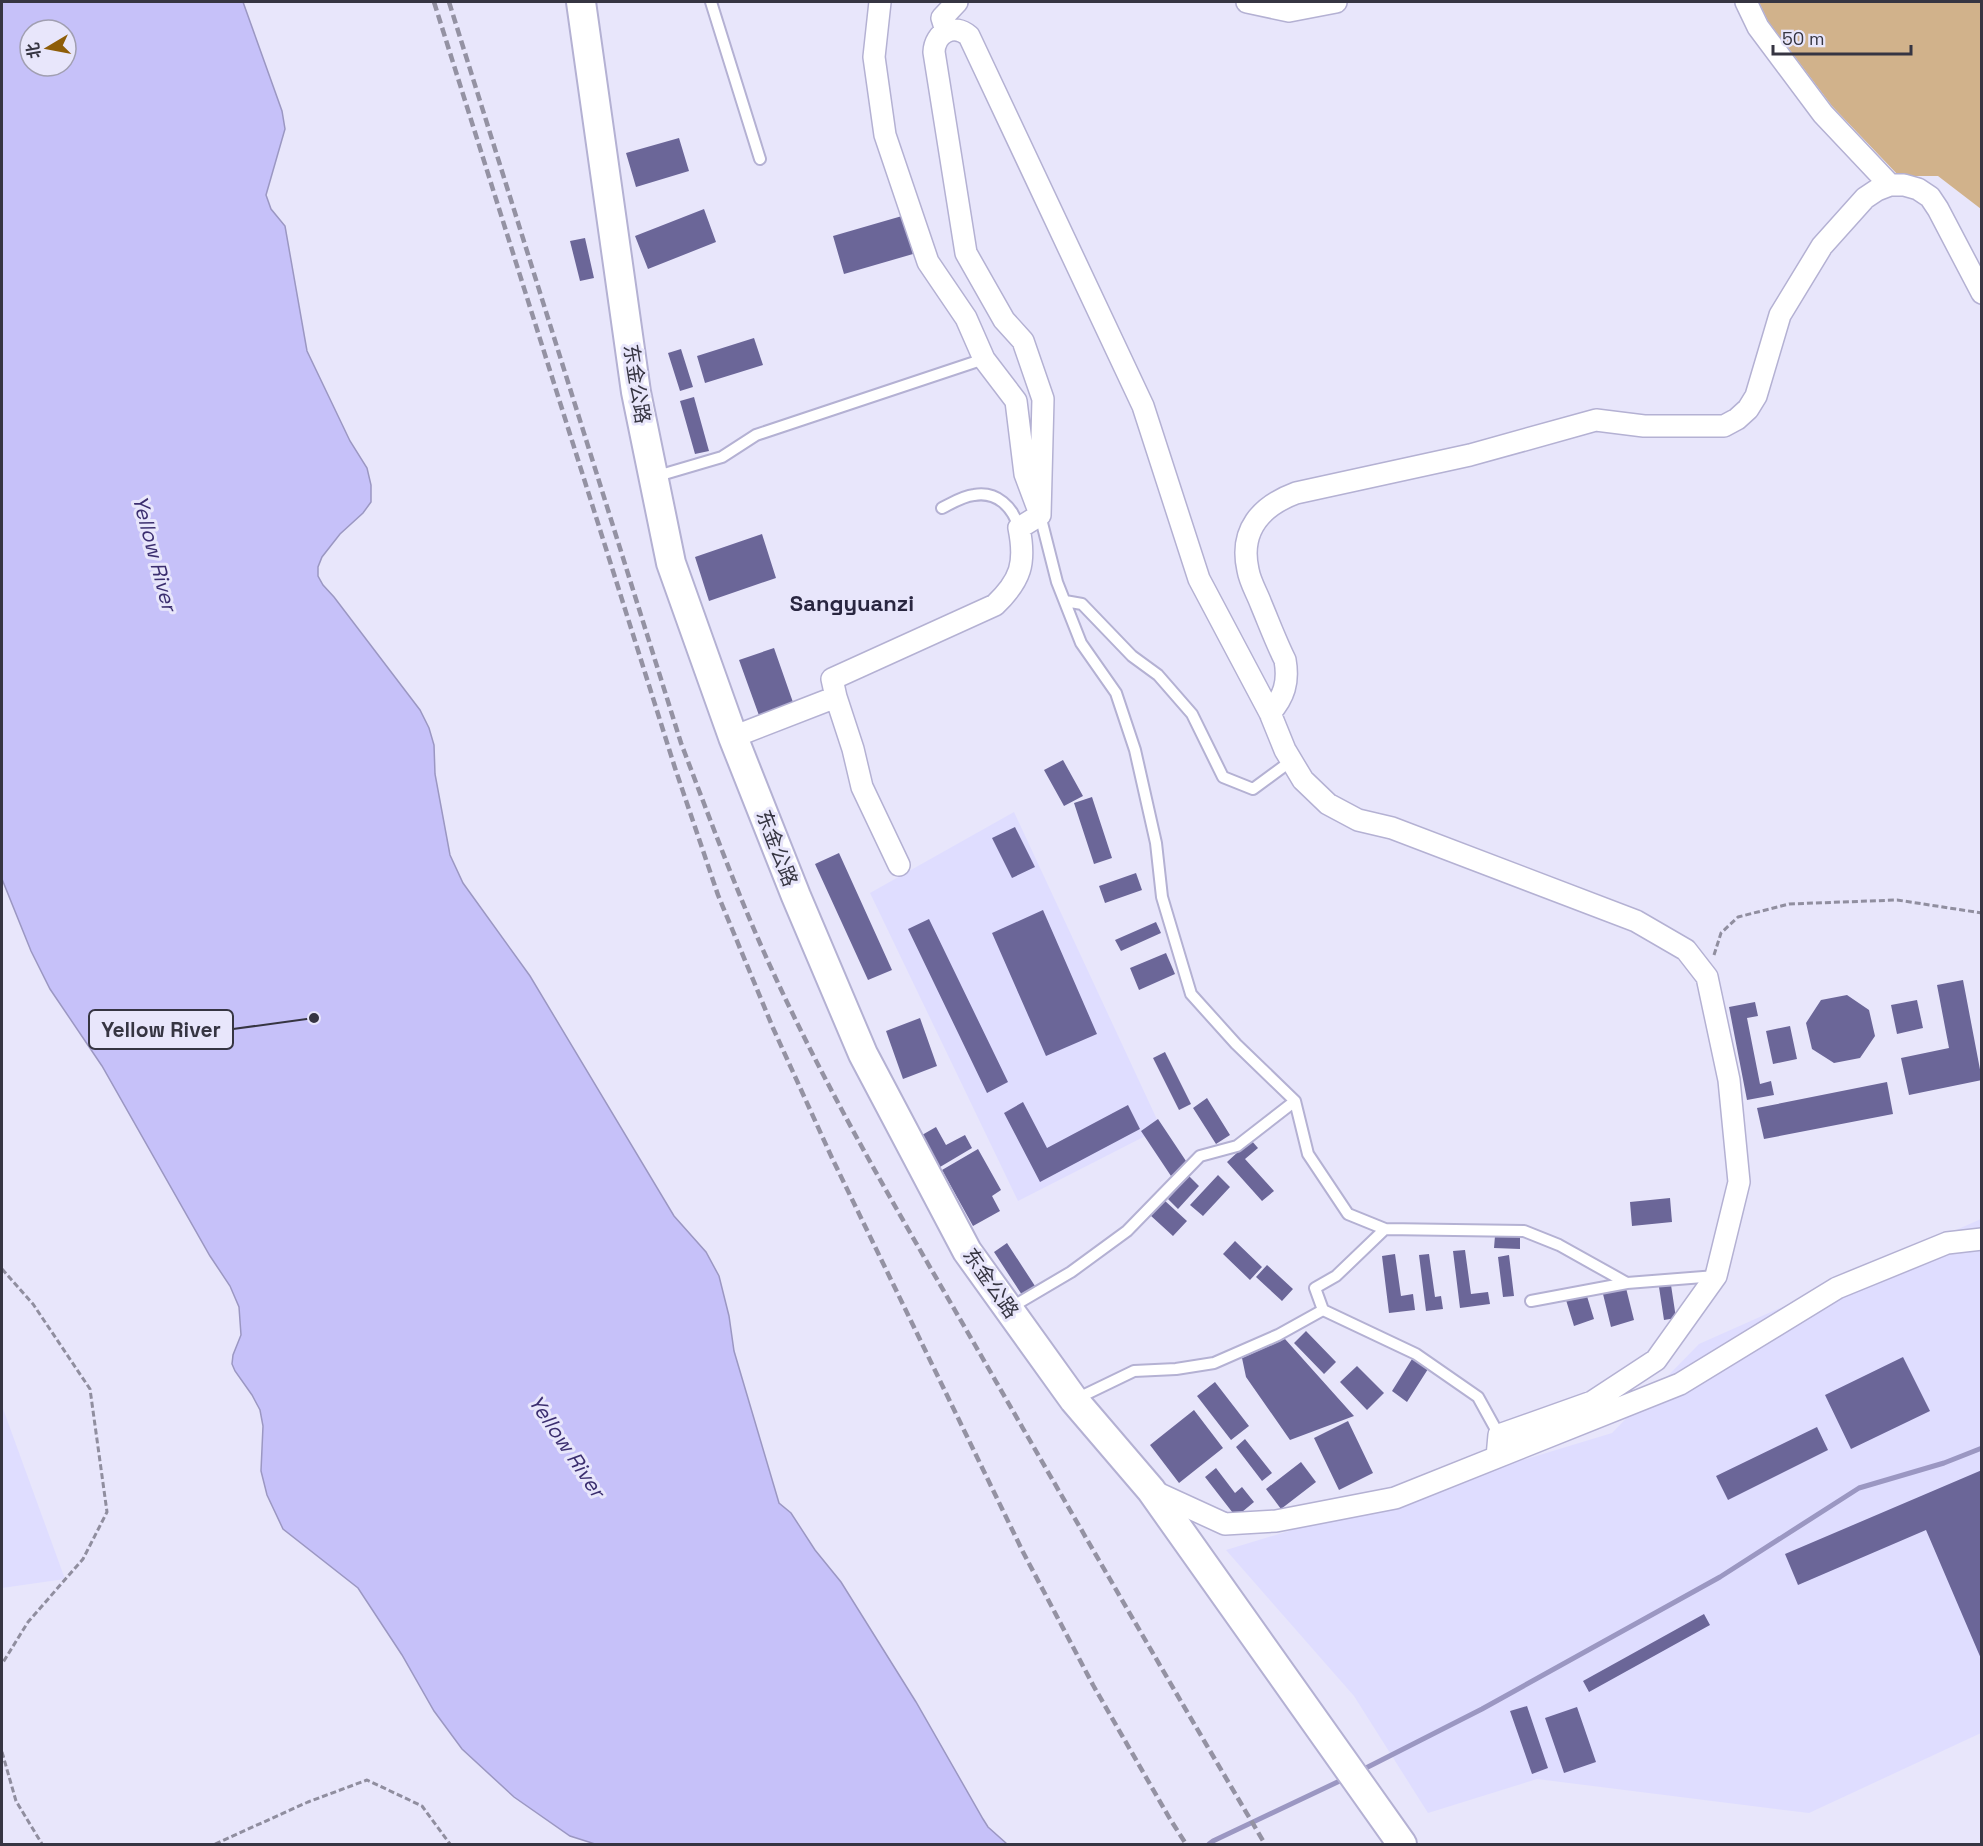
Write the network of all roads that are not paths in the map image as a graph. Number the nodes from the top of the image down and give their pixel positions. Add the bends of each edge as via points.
1 (581, 2) edge
2 (711, 2) edge
3 (880, 2) edge
4 (957, 2) edge
5 (1247, 2) edge
6 (1336, 2) edge
7 (1746, 2) edge
8 (946, 31) junction
9 (760, 159) dead end
10 (1890, 185) junction
11 (1982, 293) edge
12 (984, 359) junction
13 (654, 477) junction
14 (942, 508) dead end
15 (1040, 515) junction
16 (1019, 528) junction
17 (1065, 601) junction
18 (836, 697) junction
19 (1270, 713) junction
20 (733, 737) junction
21 (1291, 761) junction
22 (899, 865) dead end
23 (1295, 1101) junction
24 (1385, 1229) junction
25 (1982, 1239) edge
26 (1716, 1276) junction
27 (1627, 1282) junction
28 (1531, 1301) dead end
29 (1009, 1309) junction
30 (1323, 1310) junction
31 (1074, 1400) junction
32 (1499, 1435) junction
33 (1497, 1457) junction
34 (1151, 1490) junction
35 (1402, 1845) edge

1 - 13 main road, 东金公路 via 636,392
2 - 9 lane
3 - 12 street via 874,57 885,135 928,262 966,318
4 - 8 street via 942,18
5 - 6 street via 1289,11
7 - 10 street via 1758,27 1823,114
8 - 15 street via 937,39 934,52 966,253 1004,320 1023,341 1042,399
8 - 19 street via 958,30 969,36 1143,405 1199,579
10 - 11 street via 1905,185 1930,197
10 - 19 street via 1865,198 1822,246 1780,315 1756,396 1748,409 1724,426 1644,426 1596,420 1470,454 1296,493 1277,500 1261,513 1250,530 1245,551 1248,571 1285,660 1287,674 1282,696
12 - 13 lane via 756,435 722,457
12 - 15 street via 1016,401 1025,474
13 - 20 main road, 东金公路 via 671,563
14 - 16 lane via 971,495 984,494 1008,505
15 - 16 street
15 - 17 lane
16 - 18 street via 1023,549 1020,571 1010,590 994,605 832,679
17 - 21 lane via 1082,604 1132,656 1158,675 1192,714 1223,777 1253,789
17 - 23 lane via 1081,643 1116,693 1135,750 1156,843 1162,897 1191,994
18 - 20 street
18 - 22 street via 862,787
19 - 21 street
20 - 29 main road, 东金公路 via 863,1054 967,1251
21 - 26 street via 1303,780 1328,804 1358,820 1392,828 1636,921 1686,950 1707,976 1729,1080 1739,1182
23 - 24 lane via 1308,1154 1348,1214
23 - 29 lane via 1237,1146 1200,1156 1127,1231 1071,1272
24 - 27 lane via 1524,1231
24 - 30 lane via 1336,1276 1315,1288
25 - 33 street via 1947,1243 1837,1288 1680,1384
26 - 27 lane
26 - 32 street via 1656,1360 1592,1402
27 - 28 lane
29 - 31 main road, 东金公路
30 - 31 lane via 1214,1364 1134,1371
30 - 32 lane via 1416,1354 1478,1397
31 - 34 main road, 东金公路
32 - 33 street
33 - 34 street via 1395,1498 1276,1521 1225,1524
34 - 35 main road, 东金公路

